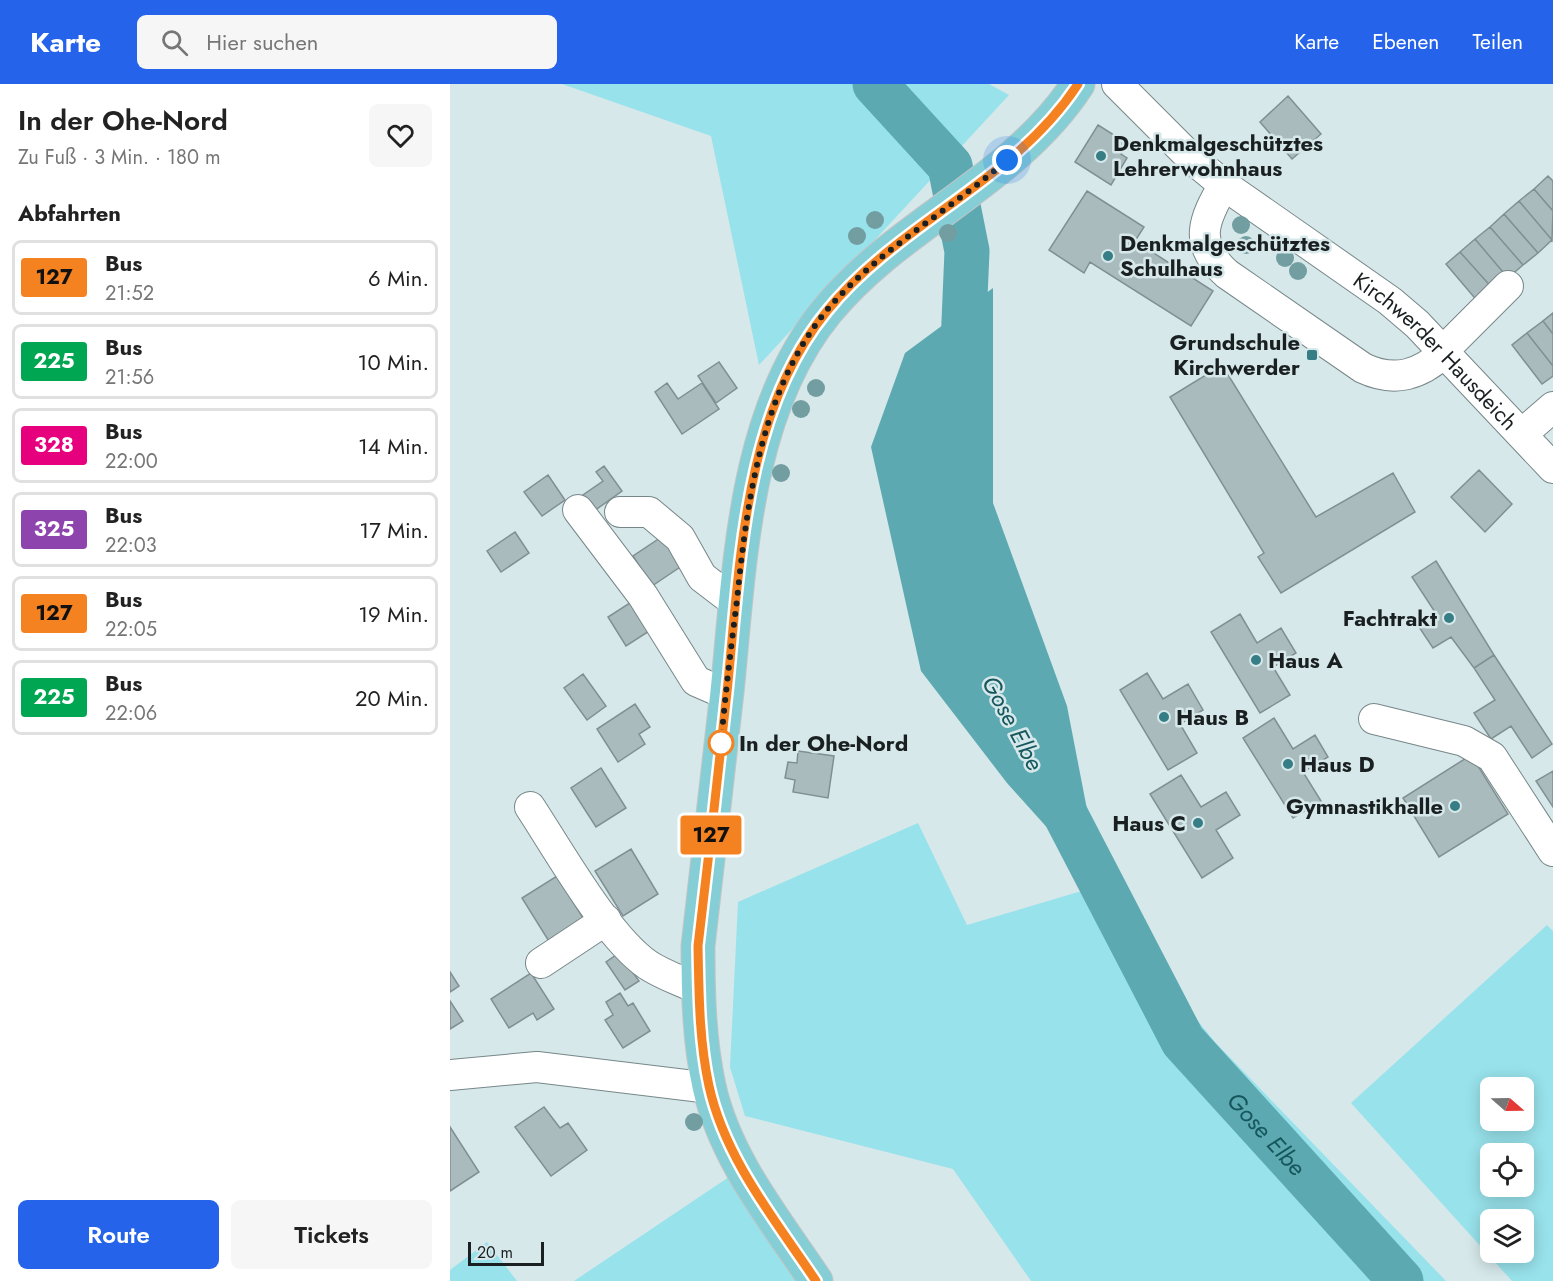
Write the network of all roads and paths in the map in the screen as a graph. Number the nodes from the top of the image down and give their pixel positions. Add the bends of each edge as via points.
1 (1078, 84) edge
2 (1117, 84) edge
3 (1224, 185) junction
4 (1508, 286) dead end
5 (1444, 351) junction
6 (1553, 407) edge
7 (1522, 434) junction
8 (1553, 468) edge
9 (578, 510) dead end
10 (620, 512) dead end
11 (736, 603) junction
12 (726, 694) junction
13 (1374, 719) dead end
14 (530, 807) dead end
15 (1553, 851) edge
16 (606, 920) junction
17 (541, 963) dead end
18 (698, 989) junction
19 (450, 1075) edge
20 (710, 1088) junction
21 (816, 1281) edge

1 - 11 main road via 1051,119 975,188 888,250 826,311 782,386 761,445 745,520
2 - 3 street, Kirchwerder Hausdeich via 1182,150
3 - 5 street, Kirchwerder Hausdeich via 1390,301
3 - 5 street via 1206,218 1205,243 1215,263 1227,274 1377,375 1414,374
4 - 5 street
5 - 7 street, Kirchwerder Hausdeich
6 - 7 street
7 - 8 street, Kirchwerder Hausdeich
9 - 12 street via 643,596 696,681
10 - 11 street via 649,512 680,538 702,577
11 - 12 main road
12 - 18 main road via 698,946
13 - 15 street via 1464,741 1492,757
14 - 16 street
16 - 17 street
16 - 18 street via 634,954 650,966
18 - 20 main road
19 - 20 street via 537,1067
20 - 21 main road via 729,1140 754,1189

